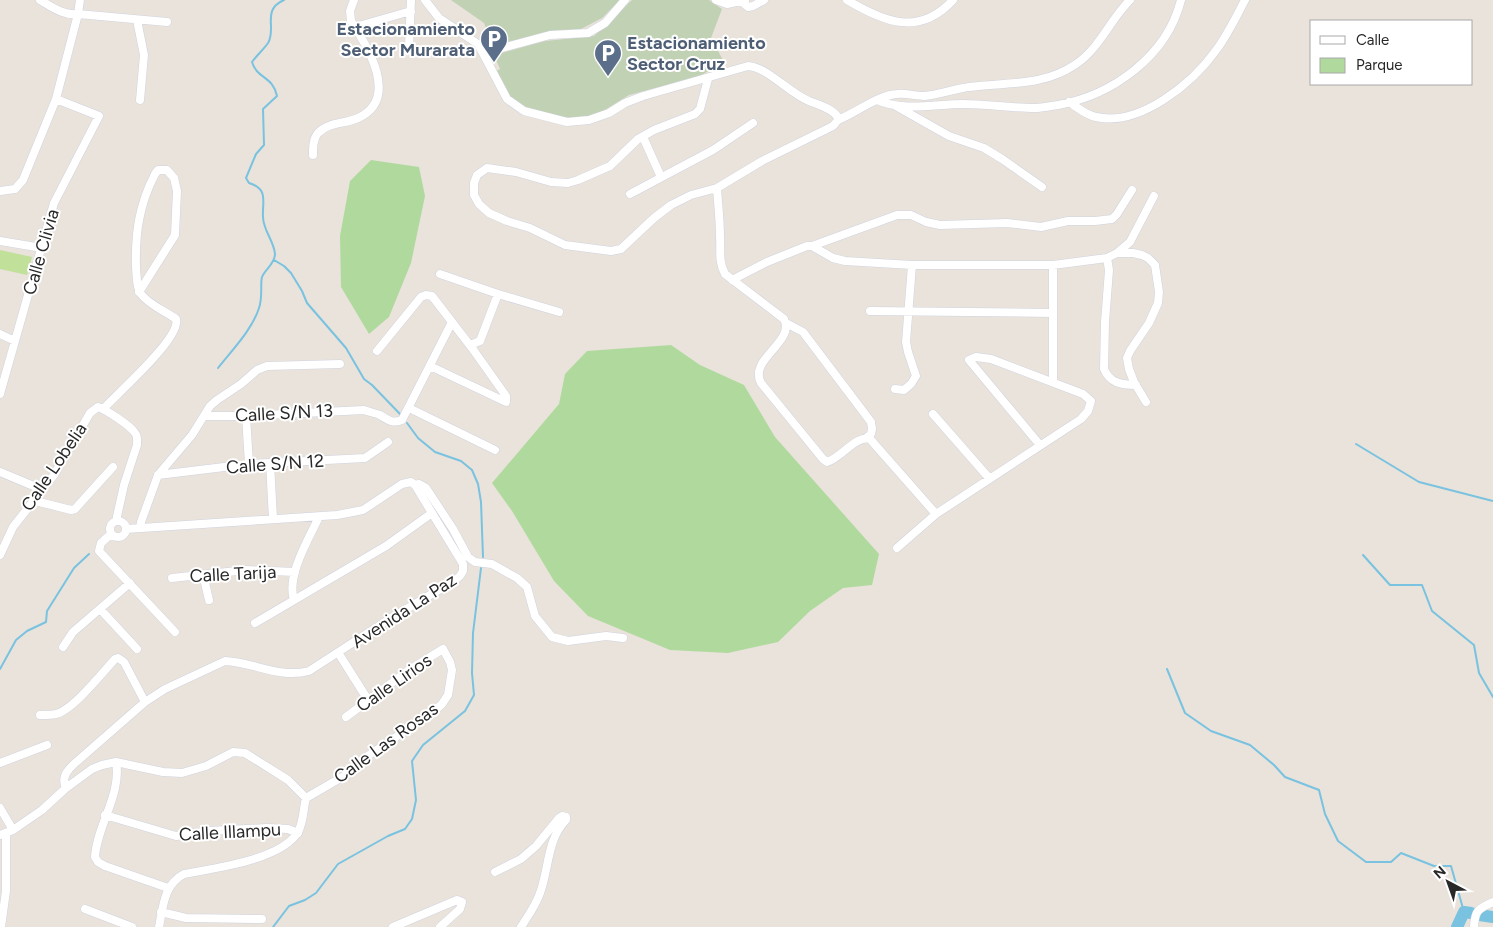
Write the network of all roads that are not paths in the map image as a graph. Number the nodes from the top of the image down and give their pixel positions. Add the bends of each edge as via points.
1 (40, 0) edge
2 (80, 0) edge
3 (354, 0) edge
4 (411, 0) edge
5 (425, 0) edge
6 (626, 0) edge
7 (716, 0) edge
8 (764, 0) edge
9 (847, 0) edge
10 (953, 0) edge
11 (1130, 0) edge
12 (1181, 0) edge
13 (1246, 0) edge
14 (743, 1) edge
15 (411, 11) junction
16 (78, 14) junction
17 (137, 20) junction
18 (167, 22) dead end
19 (355, 27) junction
20 (409, 46) dead end
21 (484, 53) junction
22 (708, 79) junction
23 (56, 99) junction
24 (140, 100) dead end
25 (877, 100) junction
26 (1069, 102) junction
27 (894, 106) junction
28 (838, 120) junction
29 (753, 123) dead end
30 (643, 136) junction
31 (313, 154) dead end
32 (661, 177) junction
33 (1042, 187) dead end
34 (717, 188) junction
35 (0, 190) edge
36 (1132, 190) dead end
37 (630, 194) dead end
38 (1154, 196) dead end
39 (0, 241) edge
40 (812, 246) junction
41 (42, 248) junction
42 (1117, 253) junction
43 (1107, 258) junction
44 (912, 265) junction
45 (1052, 265) junction
46 (440, 274) dead end
47 (732, 280) junction
48 (139, 292) junction
49 (498, 294) junction
50 (870, 311) dead end
51 (559, 312) dead end
52 (909, 312) junction
53 (1053, 313) junction
54 (452, 322) junction
55 (786, 323) junction
56 (0, 334) edge
57 (15, 341) junction
58 (470, 345) junction
59 (377, 351) dead end
60 (340, 364) dead end
61 (430, 366) junction
62 (1053, 382) junction
63 (1136, 385) junction
64 (895, 389) dead end
65 (0, 394) edge
66 (1146, 402) dead end
67 (100, 408) junction
68 (409, 408) junction
69 (933, 414) dead end
70 (204, 416) junction
71 (246, 416) junction
72 (866, 438) junction
73 (388, 442) dead end
74 (1040, 445) junction
75 (495, 450) dead end
76 (270, 463) junction
77 (248, 464) junction
78 (113, 467) dead end
79 (0, 472) edge
80 (158, 475) junction
81 (989, 478) junction
82 (415, 485) junction
83 (43, 490) junction
84 (35, 501) junction
85 (432, 513) junction
86 (936, 514) junction
87 (319, 516) junction
88 (273, 518) junction
89 (116, 521) junction
90 (140, 528) junction
91 (126, 529) junction
92 (112, 534) junction
93 (897, 548) dead end
94 (0, 555) edge
95 (295, 572) junction
96 (203, 574) junction
97 (172, 578) dead end
98 (130, 583) junction
99 (209, 600) dead end
100 (294, 600) junction
101 (100, 609) junction
102 (255, 623) dead end
103 (175, 632) dead end
104 (623, 638) dead end
105 (63, 647) dead end
106 (137, 649) dead end
107 (443, 649) joint
108 (339, 654) junction
109 (368, 700) junction
110 (145, 702) junction
111 (40, 715) dead end
112 (346, 717) dead end
113 (47, 745) dead end
114 (116, 762) junction
115 (0, 763) edge
116 (66, 788) junction
117 (306, 798) junction
118 (0, 808) edge
119 (106, 815) junction
120 (298, 832) junction
121 (6, 833) edge
122 (495, 872) dead end
123 (168, 888) junction
124 (1493, 902) edge
125 (85, 909) dead end
126 (162, 912) junction
127 (262, 919) dead end
128 (1, 927) edge
129 (132, 927) edge
130 (159, 927) edge
131 (393, 927) edge
132 (440, 927) edge
133 (521, 927) edge
134 (1474, 927) edge

1 - 16 street via 58,10
2 - 16 street
3 - 19 street via 350,15
4 - 15 street
5 - 21 street via 439,18 478,44
6 - 21 street via 605,23 588,33 550,35
7 - 14 street via 727,4
8 - 14 street via 748,7
9 - 10 street via 896,23 923,20 938,14
11 - 25 street via 1077,64 1058,74 1042,80 971,86 926,96 897,94
12 - 26 street via 1169,30 1136,68 1107,89
13 - 26 street via 1215,51 1191,79 1164,99 1122,118 1094,117
15 - 19 street
15 - 20 street
16 - 17 street
16 - 23 street
17 - 18 street
17 - 24 street via 144,55
19 - 31 street via 374,64 379,94 365,114 318,133
21 - 22 street via 507,99 524,110 567,122 589,120 642,96
22 - 28 street via 748,66 758,67 793,93 835,113
22 - 30 street via 700,109 695,114
23 - 35 street via 23,180 15,189
23 - 41 street, Calle Clivia via 99,116 54,203
25 - 27 street
25 - 28 street
26 - 27 street via 1036,108 962,104
27 - 33 street via 949,136 984,148
28 - 34 street via 833,126 762,161
29 - 32 street via 714,150
30 - 32 street
30 - 34 street via 610,166 568,183 487,168 477,176 474,195 489,213 507,221 565,245 611,252 621,249 671,205
32 - 37 street
34 - 47 street via 721,263 725,274
36 - 40 street via 1117,214 1095,221 1068,221 1041,227 1007,223 940,225 911,215 897,215
38 - 42 street via 1130,242
39 - 41 street
40 - 44 street via 845,261
40 - 47 street via 774,259
41 - 57 street, Calle Clivia
42 - 43 street
42 - 63 street via 1142,255 1153,262 1157,272 1158,304 1127,358
43 - 45 street
43 - 63 street via 1104,369 1114,382
44 - 45 street
44 - 52 street
45 - 53 street
46 - 49 street
47 - 55 street
48 - 48 street via 175,235 177,191 174,178 167,170 158,170 155,174 139,216 135,245
48 - 67 street, Calle Lobelia via 176,319 176,326 161,350
49 - 51 street
49 - 58 street via 480,341
50 - 52 street
52 - 53 street
52 - 64 street via 906,342 916,376 904,390
53 - 62 street
54 - 58 street
54 - 59 street via 432,296 426,295
54 - 61 street
55 - 72 street via 803,332 870,422 871,434
55 - 72 street via 783,336 762,364 759,372 761,383 823,460 827,462 836,458
56 - 57 street
57 - 65 street, Calle Clivia
58 - 61 street via 506,396 506,402
60 - 70 street via 261,368 217,400
61 - 68 street
62 - 74 street via 1083,394 1091,401 1090,406 1080,419
62 - 74 street via 991,359 976,357 968,360
63 - 66 street
67 - 83 street, Calle Lobelia via 90,413
67 - 89 street via 130,427 137,438
68 - 71 street, Calle S/N 13 via 402,420 396,422 364,410
68 - 75 street
69 - 81 street
70 - 71 street, Calle S/N 13
70 - 80 street
71 - 77 street
72 - 86 street
73 - 76 street, Calle S/N 12 via 365,458
74 - 81 street
76 - 77 street, Calle S/N 12
76 - 88 street
77 - 80 street, Calle S/N 12
78 - 84 street via 75,509
79 - 83 street
80 - 90 street
81 - 86 street
82 - 85 street, Avenida La Paz
82 - 87 street via 406,482 363,510
82 - 104 street via 426,488 471,560 492,564 527,587 535,616 552,638 568,641 606,636
83 - 84 street, Calle Lobelia
84 - 94 street, Calle Lobelia via 13,527
85 - 100 street via 386,546
85 - 108 street, Avenida La Paz via 463,564 460,576
86 - 93 street
87 - 88 street
87 - 95 street
88 - 90 street
89 - 91 street via 123,523
89 - 92 street via 110,527
90 - 91 street
91 - 92 street via 121,536
92 - 98 street via 101,543 99,550
95 - 96 street, Calle Tarija via 246,570
95 - 100 street
96 - 97 street, Calle Tarija
96 - 99 street
98 - 101 street
98 - 103 street
100 - 102 street
101 - 105 street via 73,632
101 - 106 street
107 - 109 street, Calle Lirios
107 - 117 street, Calle Las Rosas via 452,670 448,695 442,704 369,755 349,773
108 - 109 street
108 - 110 street, Avenida La Paz via 301,674 269,671 225,660
109 - 112 street, Calle Lirios
110 - 111 street via 124,662 118,658 64,711
110 - 116 street, Avenida La Paz via 68,771 64,779
113 - 115 street
114 - 116 street via 92,769
114 - 117 street via 182,773 206,766 233,752 241,752 288,780
114 - 119 street via 116,782
116 - 121 street via 42,810
117 - 120 street
118 - 121 street
119 - 120 street, Calle Illampu via 176,836 267,828 288,828
119 - 123 street via 95,857 98,862
120 - 123 street via 291,841 273,852 184,874
121 - 128 street via 6,891
122 - 133 street via 521,859 559,818 566,817 550,850 540,893
123 - 126 street
124 - 134 street via 1477,911
125 - 129 street
126 - 127 street via 186,918
126 - 130 street
131 - 132 street via 457,900 462,902 460,909

